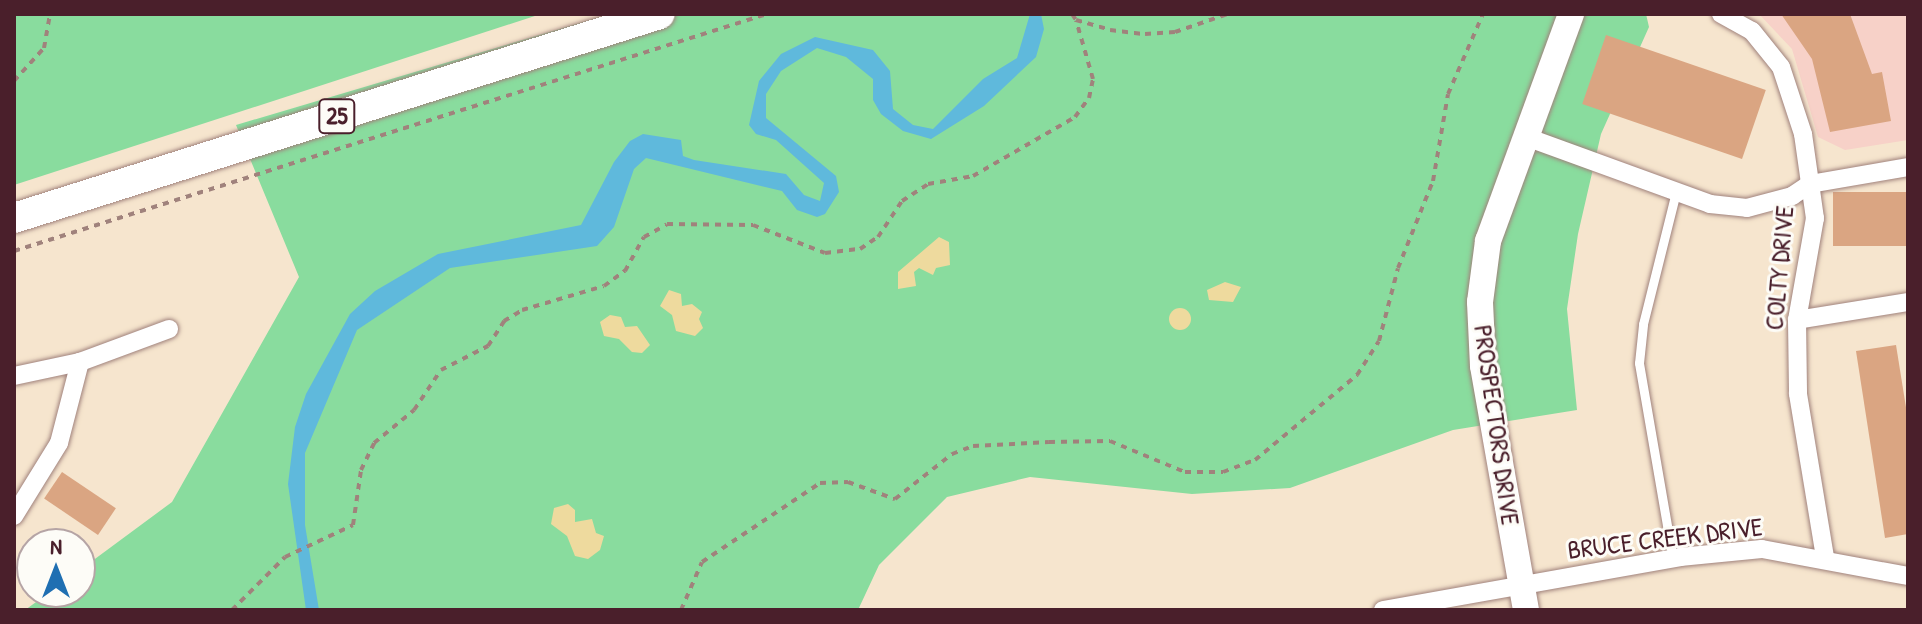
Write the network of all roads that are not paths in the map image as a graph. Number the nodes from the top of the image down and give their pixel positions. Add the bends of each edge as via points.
1 (660, 14) edge
2 (1571, 14) edge
3 (1721, 14) edge
4 (1529, 138) junction
5 (1908, 167) edge
6 (1810, 184) junction
7 (1676, 192) junction
8 (14, 218) edge
9 (1908, 302) edge
10 (1797, 320) junction
11 (169, 329) dead end
12 (80, 362) junction
13 (14, 376) edge
14 (14, 516) edge
15 (1825, 557) junction
16 (1673, 560) junction
17 (1908, 576) edge
18 (1522, 583) junction
19 (1383, 610) edge
20 (1526, 610) edge

1 - 8 main road, 25
2 - 4 street, PROSPECTORS DRIVE
3 - 6 street, COLTY DRIVE via 1752,31 1781,67 1803,134
4 - 7 street
4 - 18 street, PROSPECTORS DRIVE via 1488,241 1480,302 1483,366
5 - 6 street
6 - 7 street via 1792,196 1747,208 1710,204
6 - 10 street, COLTY DRIVE via 1815,218
7 - 16 lane via 1643,324 1639,363
9 - 10 street
10 - 15 street, COLTY DRIVE via 1798,394
11 - 12 street
12 - 13 street
12 - 14 street via 59,443
15 - 16 street, BRUCE CREEK DRIVE via 1762,549
15 - 17 street, BRUCE CREEK DRIVE
16 - 18 street, BRUCE CREEK DRIVE
18 - 19 street, BRUCE CREEK DRIVE
18 - 20 street, PROSPECTORS DRIVE

